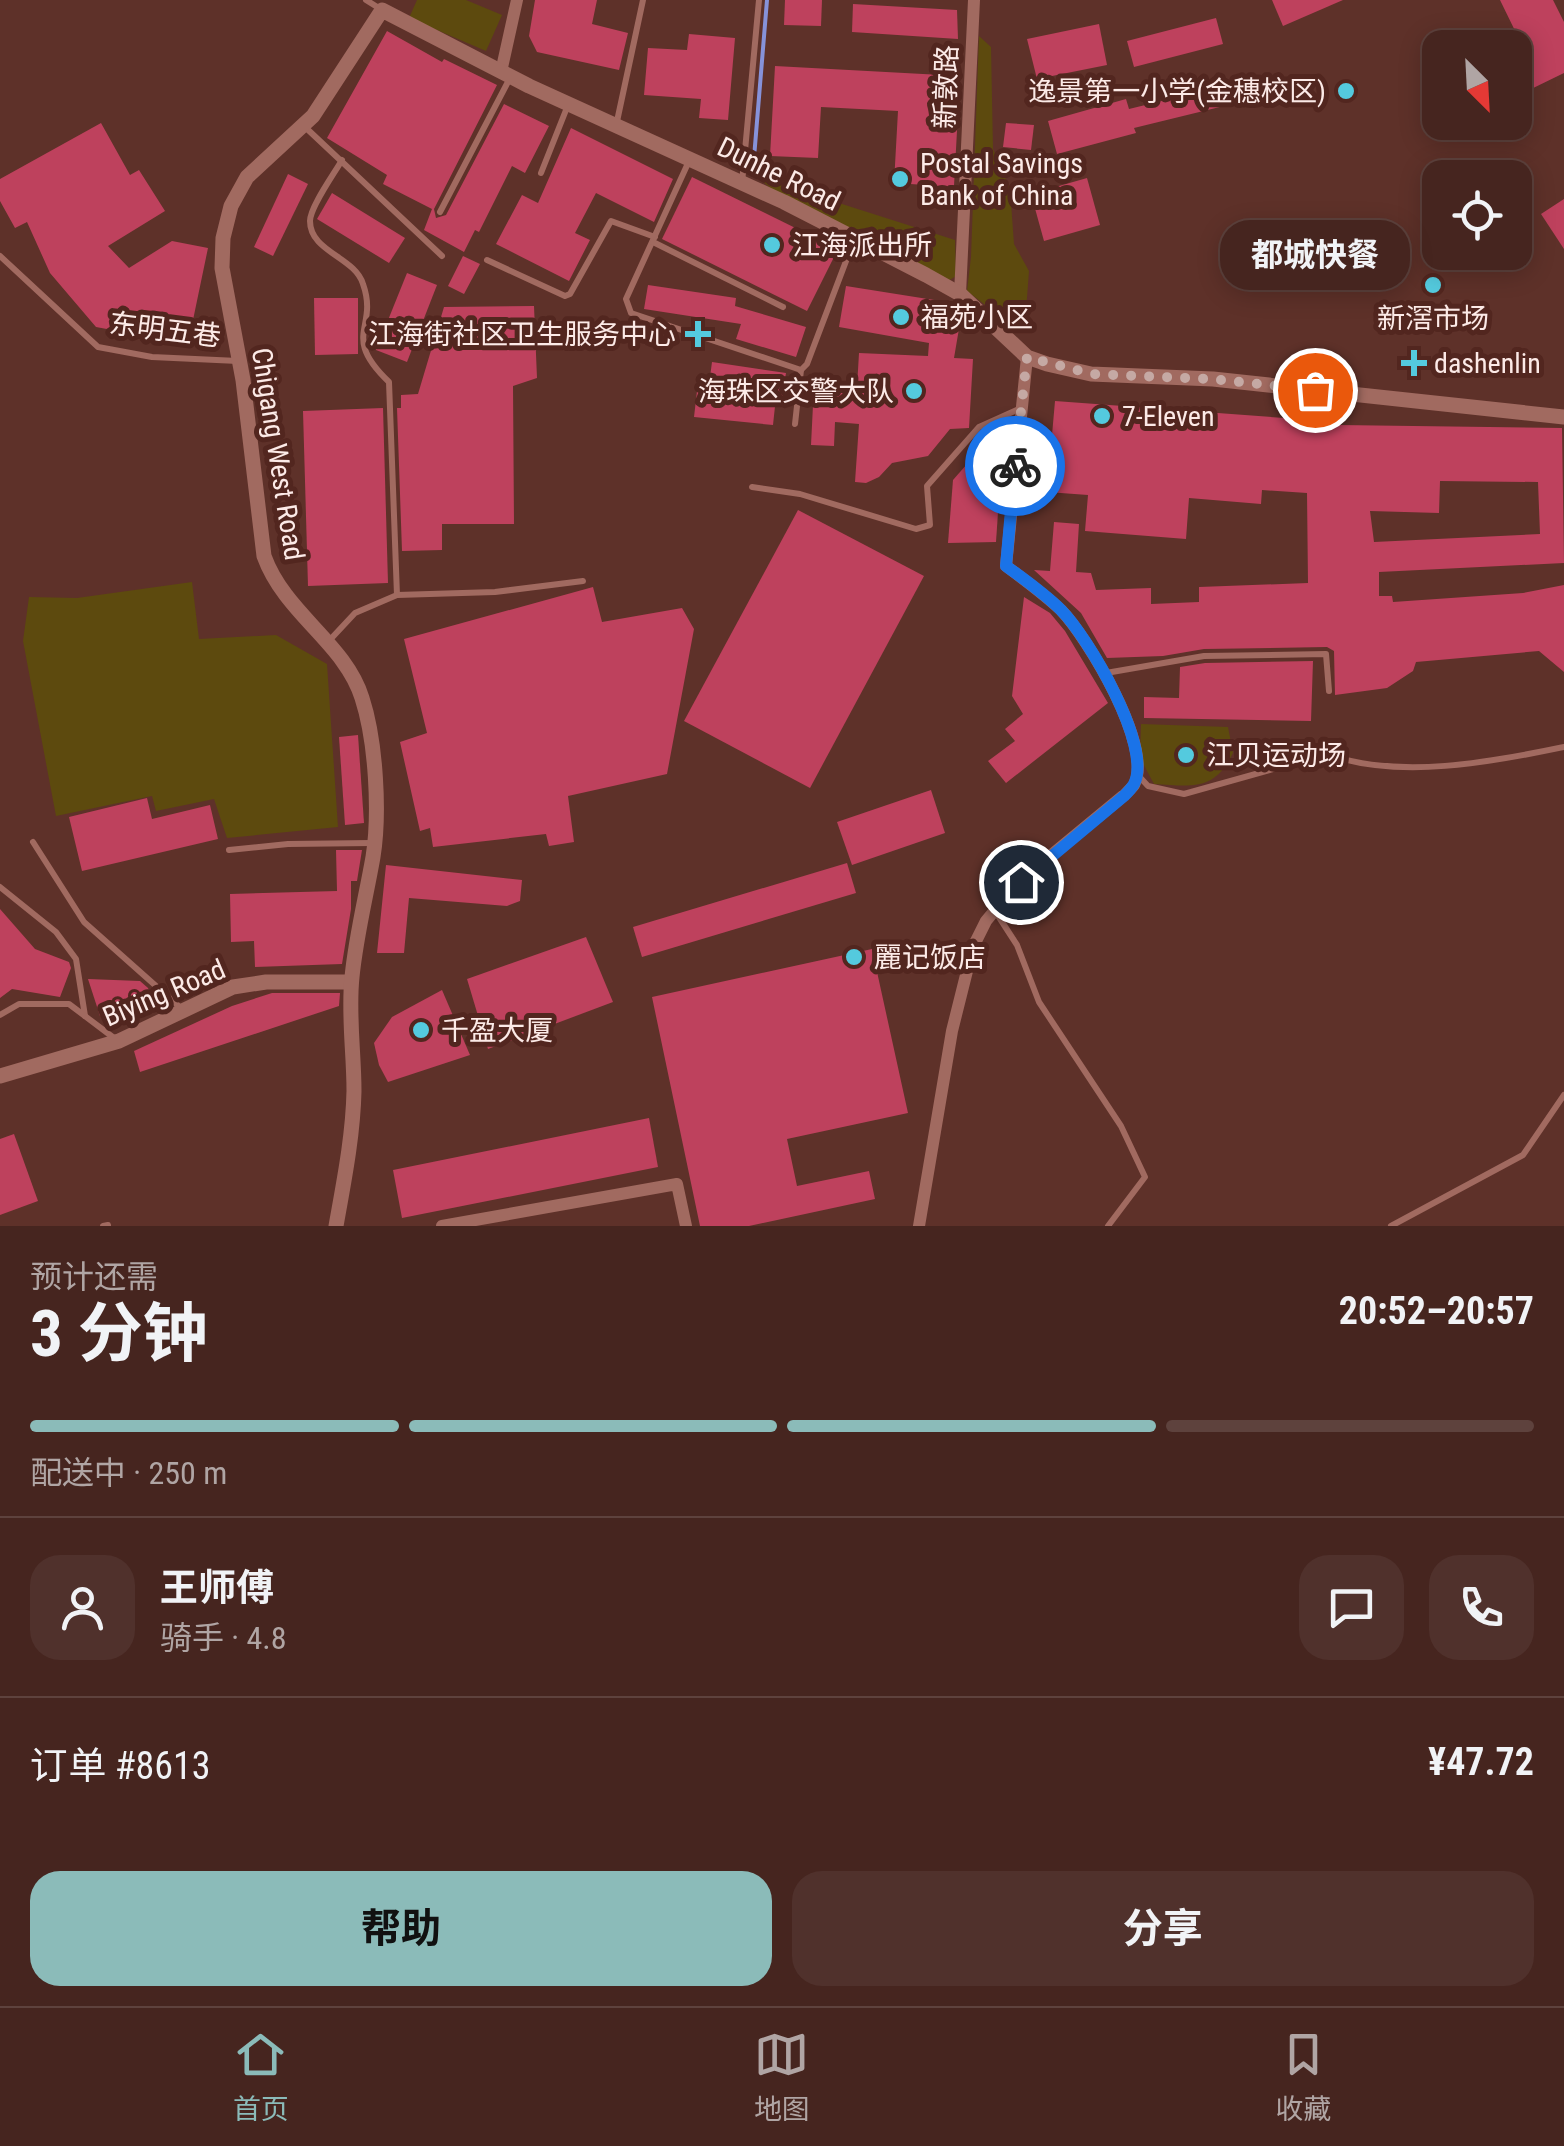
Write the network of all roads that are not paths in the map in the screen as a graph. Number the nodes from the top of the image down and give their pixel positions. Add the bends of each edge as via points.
1 (366, 0) edge
2 (517, 0) edge
3 (644, 0) edge
4 (759, 0) edge
5 (974, 0) edge
6 (382, 10) junction
7 (505, 74) junction
8 (568, 104) junction
9 (303, 125) junction
10 (616, 126) junction
11 (342, 160) junction
12 (690, 160) junction
13 (541, 173) dead end
14 (742, 184) junction
15 (440, 212) dead end
16 (855, 239) junction
17 (654, 240) junction
18 (0, 256) edge
19 (442, 256) dead end
20 (487, 260) dead end
21 (960, 294) junction
22 (784, 307) dead end
23 (1027, 357) junction
24 (239, 362) junction
25 (801, 370) junction
26 (1020, 408) junction
27 (1564, 417) edge
28 (795, 424) dead end
29 (752, 487) dead end
30 (583, 581) dead end
31 (397, 596) junction
32 (326, 644) junction
33 (1104, 674) junction
34 (1329, 691) dead end
35 (1564, 747) edge
36 (1136, 772) junction
37 (33, 842) dead end
38 (374, 843) junction
39 (229, 850) dead end
40 (0, 887) edge
41 (994, 910) junction
42 (352, 982) junction
43 (184, 1011) junction
44 (0, 1015) edge
45 (85, 1016) junction
46 (118, 1042) junction
47 (0, 1076) edge
48 (1564, 1094) edge
49 (336, 1226) edge
50 (442, 1226) edge
51 (686, 1226) edge
52 (919, 1226) edge
53 (1108, 1226) edge
54 (1391, 1226) edge

1 - 6 lane
2 - 7 street
3 - 10 lane
4 - 14 lane
5 - 21 street, 新敦路
6 - 7 street, Dunhe Road
6 - 9 street, Chigang West Road
7 - 8 street, Dunhe Road
7 - 15 lane
8 - 10 street, Dunhe Road
8 - 13 lane
9 - 11 lane
9 - 24 street, Chigang West Road via 255,168 230,206 222,268
10 - 12 street, Dunhe Road
11 - 19 lane
11 - 31 lane via 310,227 364,284 362,347 389,382
12 - 14 street, Dunhe Road
12 - 17 lane
14 - 16 street, Dunhe Road
16 - 21 street, Dunhe Road
16 - 25 lane
17 - 20 lane via 611,221 565,296
17 - 22 lane
17 - 25 lane via 626,299 631,313
18 - 24 lane, 东明五巷 via 98,347
21 - 23 street, Dunhe Road
23 - 26 street
23 - 27 street, Dunhe Road via 1092,374 1212,379
24 - 32 street, Chigang West Road via 264,556 290,604
25 - 28 lane
26 - 29 lane via 978,427 927,486 930,525 916,529 800,494
26 - 33 street via 1006,566 1061,610
30 - 31 lane
31 - 32 lane via 355,612
32 - 38 street, Chigang West Road via 354,679 367,718
33 - 34 lane via 1204,656 1326,654
33 - 36 street via 1128,722
35 - 36 lane via 1427,768 1326,754 1184,794 1148,786
36 - 41 street via 1124,796
37 - 43 lane via 84,922
38 - 39 lane
38 - 42 street, Chigang West Road
40 - 45 lane via 56,932 76,959
41 - 52 street via 973,947 961,990
41 - 53 lane via 1018,944 1039,1002 1121,1126 1145,1177
42 - 43 street, Biying Road via 251,983
42 - 49 street, Chigang West Road via 354,1093
43 - 46 street, Biying Road
44 - 45 lane via 19,1004 68,1004
45 - 46 lane
46 - 47 street, Biying Road
48 - 54 lane via 1523,1155
50 - 51 street via 676,1184

